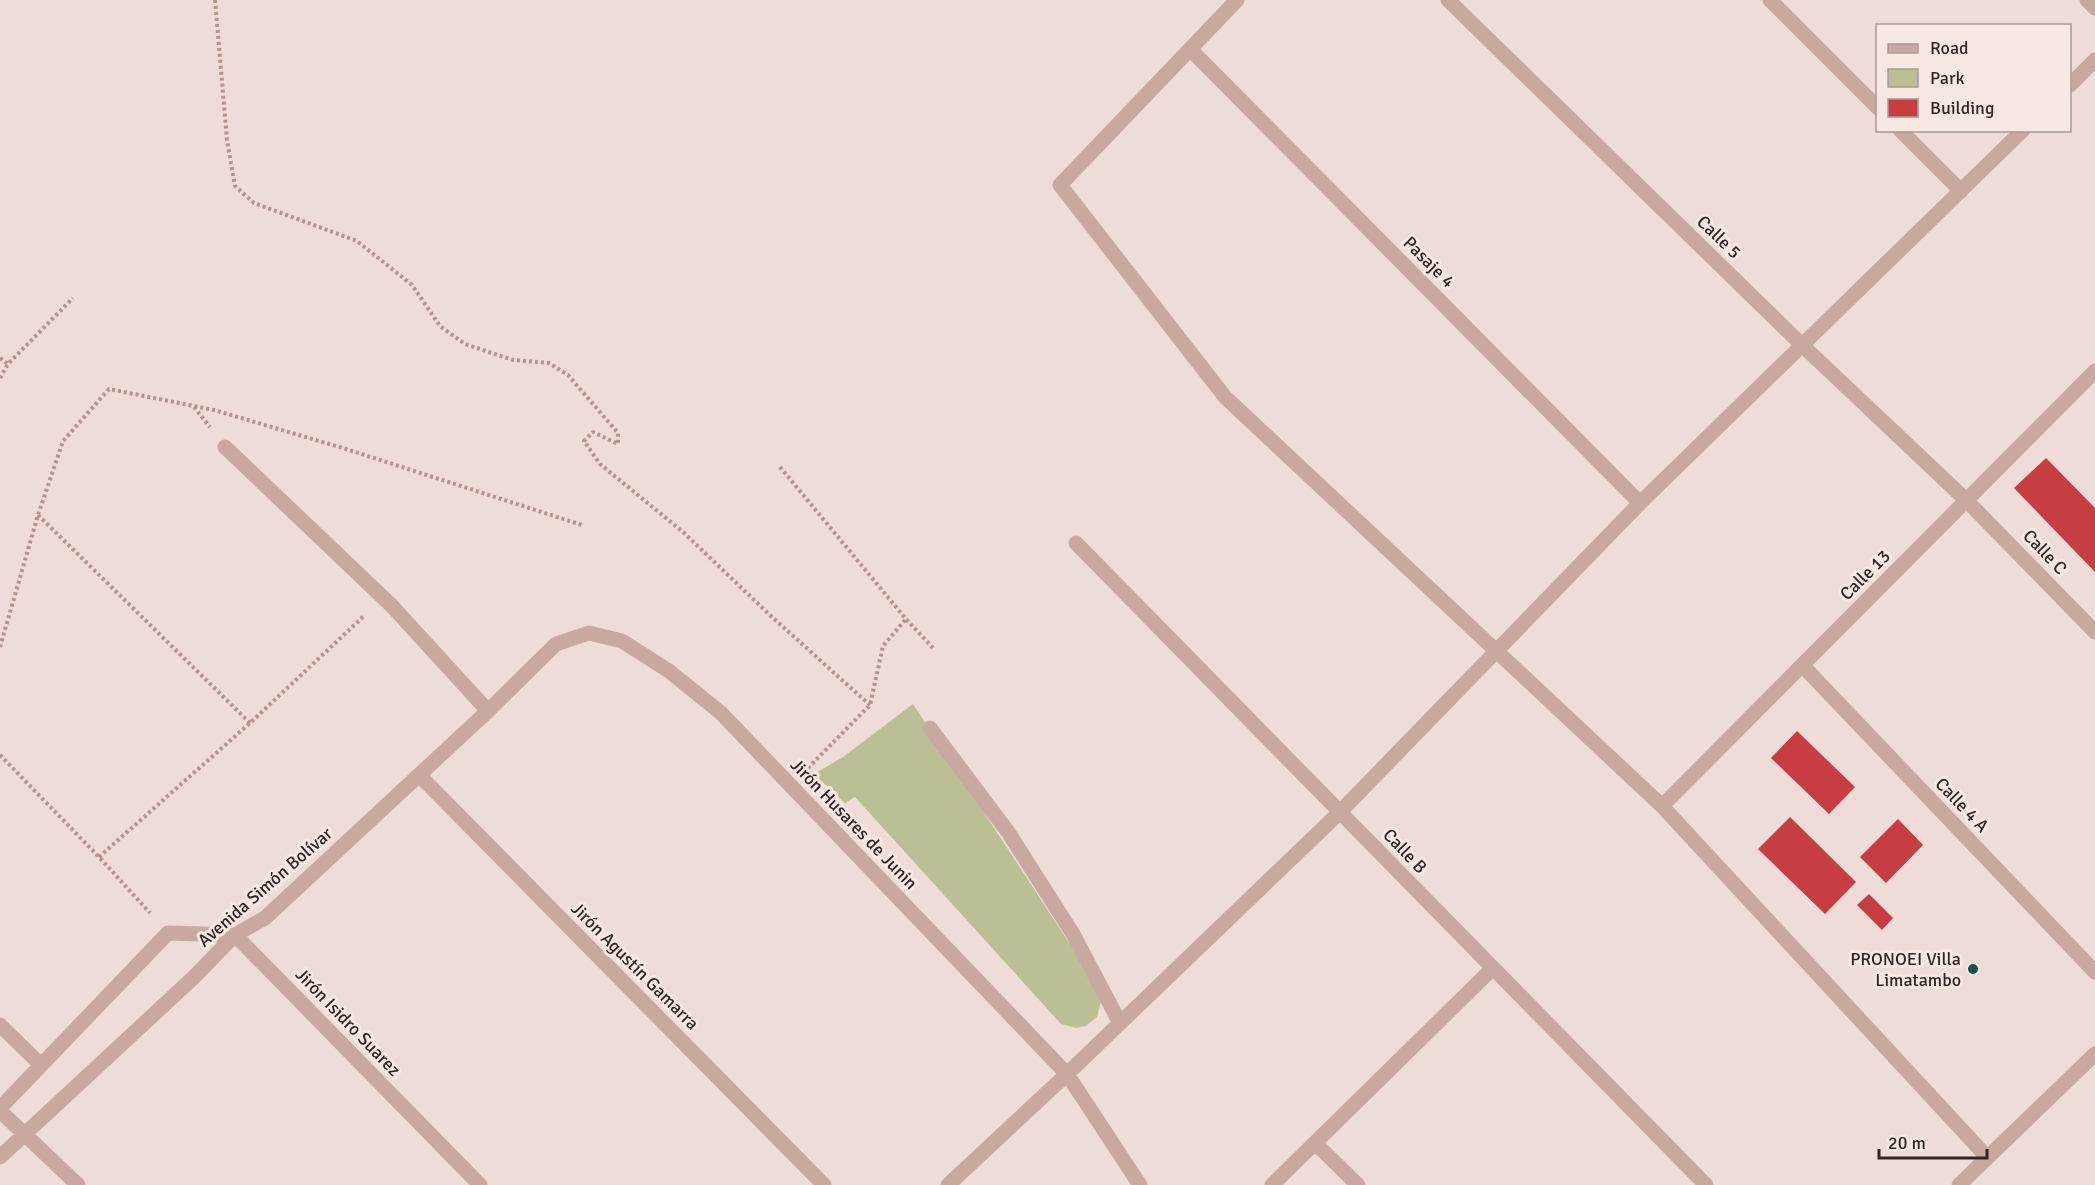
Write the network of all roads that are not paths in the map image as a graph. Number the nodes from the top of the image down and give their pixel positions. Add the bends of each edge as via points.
1 (1237, 0) edge
2 (1448, 0) edge
3 (1770, 0) edge
4 (2087, 0) edge
5 (2095, 8) edge
6 (1190, 49) junction
7 (2095, 60) edge
8 (2071, 84) edge
9 (1876, 106) edge
10 (1902, 132) edge
11 (2021, 132) edge
12 (1961, 191) junction
13 (1802, 345) junction
14 (2095, 371) edge
15 (225, 447) dead end
16 (1966, 500) junction
17 (1640, 503) junction
18 (1076, 543) dead end
19 (2095, 632) edge
20 (589, 633) joint
21 (1497, 651) junction
22 (1802, 665) junction
23 (488, 711) junction
24 (930, 728) dead end
25 (419, 775) junction
26 (1662, 806) junction
27 (1340, 812) junction
28 (236, 935) junction
29 (1493, 968) junction
30 (2095, 972) edge
31 (1120, 1023) junction
32 (0, 1025) edge
33 (2095, 1054) edge
34 (41, 1065) junction
35 (1067, 1074) junction
36 (0, 1110) edge
37 (25, 1133) junction
38 (1315, 1143) junction
39 (0, 1157) edge
40 (1987, 1157) junction
41 (78, 1185) edge
42 (480, 1185) edge
43 (824, 1185) edge
44 (948, 1185) edge
45 (1140, 1185) edge
46 (1272, 1185) edge
47 (1358, 1185) edge
48 (1706, 1185) edge
49 (1959, 1185) edge

1 - 6 street
2 - 13 street, Calle 5
3 - 9 street
4 - 5 street
6 - 17 street, Pasaje 4
6 - 21 street via 1060,185 1225,397
7 - 8 street
10 - 12 street
11 - 12 street
12 - 13 street
13 - 16 street, Calle 5
13 - 17 street
14 - 16 street, Calle 13
15 - 23 street via 383,598
16 - 19 street, Calle C
16 - 22 street, Calle 13
17 - 21 street
18 - 27 street, Calle B
20 - 23 street, Avenida Simón Bolívar via 556,644
20 - 35 street, Jirón Husares de Junin via 622,641 669,671 721,713
21 - 26 street
21 - 27 street
22 - 26 street, Calle 13
22 - 30 street, Calle 4 A
23 - 25 street, Avenida Simón Bolívar
24 - 31 street via 1014,841 1073,934
25 - 28 street, Avenida Simón Bolívar via 265,918
25 - 43 street, Jirón Agustín Gamarra
26 - 40 street
27 - 29 street, Calle B
27 - 31 street
28 - 34 street, Avenida Simón Bolívar via 168,933
28 - 37 street, Avenida Simón Bolívar
28 - 42 street, Jirón Isidro Suarez
29 - 38 street
29 - 48 street, Calle B
31 - 35 street
32 - 34 street
33 - 40 street
34 - 36 street, Avenida Simón Bolívar
35 - 44 street
35 - 45 street, Jirón Husares de Junin
36 - 37 street
37 - 39 street, Avenida Simón Bolívar
37 - 41 street
38 - 46 street
38 - 47 street
40 - 49 street

